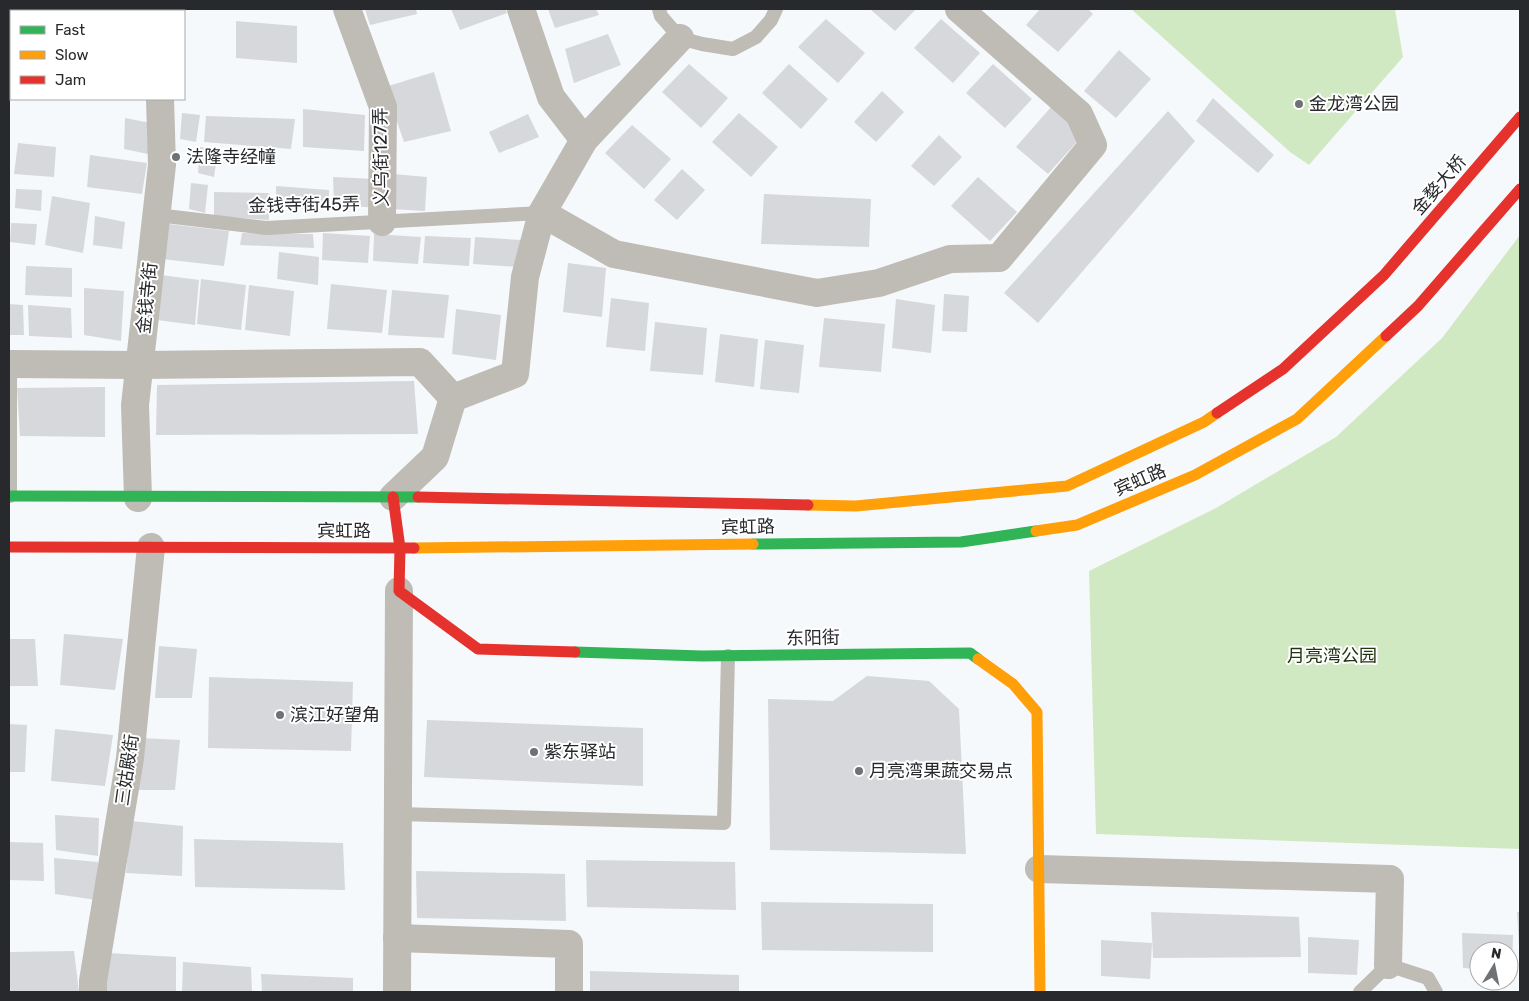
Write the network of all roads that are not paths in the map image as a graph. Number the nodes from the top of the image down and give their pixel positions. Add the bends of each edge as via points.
1 (347, 9) edge
2 (521, 9) edge
3 (659, 9) edge
4 (776, 9) edge
5 (959, 9) edge
6 (680, 38) junction
7 (160, 100) edge
8 (1520, 118) edge
9 (584, 140) junction
10 (1520, 188) edge
11 (542, 213) junction
12 (157, 214) junction
13 (382, 222) junction
14 (1384, 275) joint
15 (9, 364) edge
16 (140, 365) junction
17 (453, 398) junction
18 (9, 496) edge
19 (393, 497) junction
20 (138, 498) junction
21 (9, 547) edge
22 (150, 547) junction
23 (400, 548) junction
24 (398, 591) junction
25 (728, 656) junction
26 (398, 814) junction
27 (1038, 869) junction
28 (398, 938) junction
29 (1388, 965) junction
30 (93, 992) edge
31 (397, 992) edge
32 (569, 992) edge
33 (1040, 992) edge
34 (1360, 992) edge
35 (1436, 992) edge

1 - 13 street, 义乌街127弄 via 383,107
2 - 9 street via 551,97
3 - 6 lane
4 - 6 lane via 756,37 733,49
5 - 11 street via 1079,114 1093,145 999,258 950,259 879,283 817,293 614,254
6 - 9 street
7 - 12 street, 金钱寺街 via 162,165
8 - 14 main road, 金婺大桥
9 - 11 street
10 - 23 main road, 宾虹路 via 1418,306 1297,419 1195,475 1077,525 961,542
11 - 13 lane, 金钱寺街45弄
11 - 17 street via 525,277 515,374
12 - 13 lane, 金钱寺街45弄 via 266,228
12 - 16 street, 金钱寺街
14 - 19 main road, 宾虹路 via 1283,369 1204,422 1067,486 856,506
15 - 16 street
15 - 18 lane
16 - 17 street via 420,362
16 - 20 street, 金钱寺街 via 135,405
17 - 19 street via 436,457
18 - 20 main road, 宾虹路
19 - 20 main road, 宾虹路
19 - 23 main road
21 - 22 main road, 宾虹路
22 - 23 main road, 宾虹路
22 - 30 street, 三姑殿街 via 130,758
23 - 24 main road
24 - 25 main road, 东阳街 via 478,649
24 - 26 street
25 - 26 lane via 724,824
25 - 27 main road, 东阳街 via 970,653 1013,684 1037,712
26 - 28 street
27 - 29 street via 1390,879
27 - 33 main road, 东阳街
28 - 31 street
28 - 32 street via 569,944
29 - 34 lane
29 - 35 lane via 1428,978

